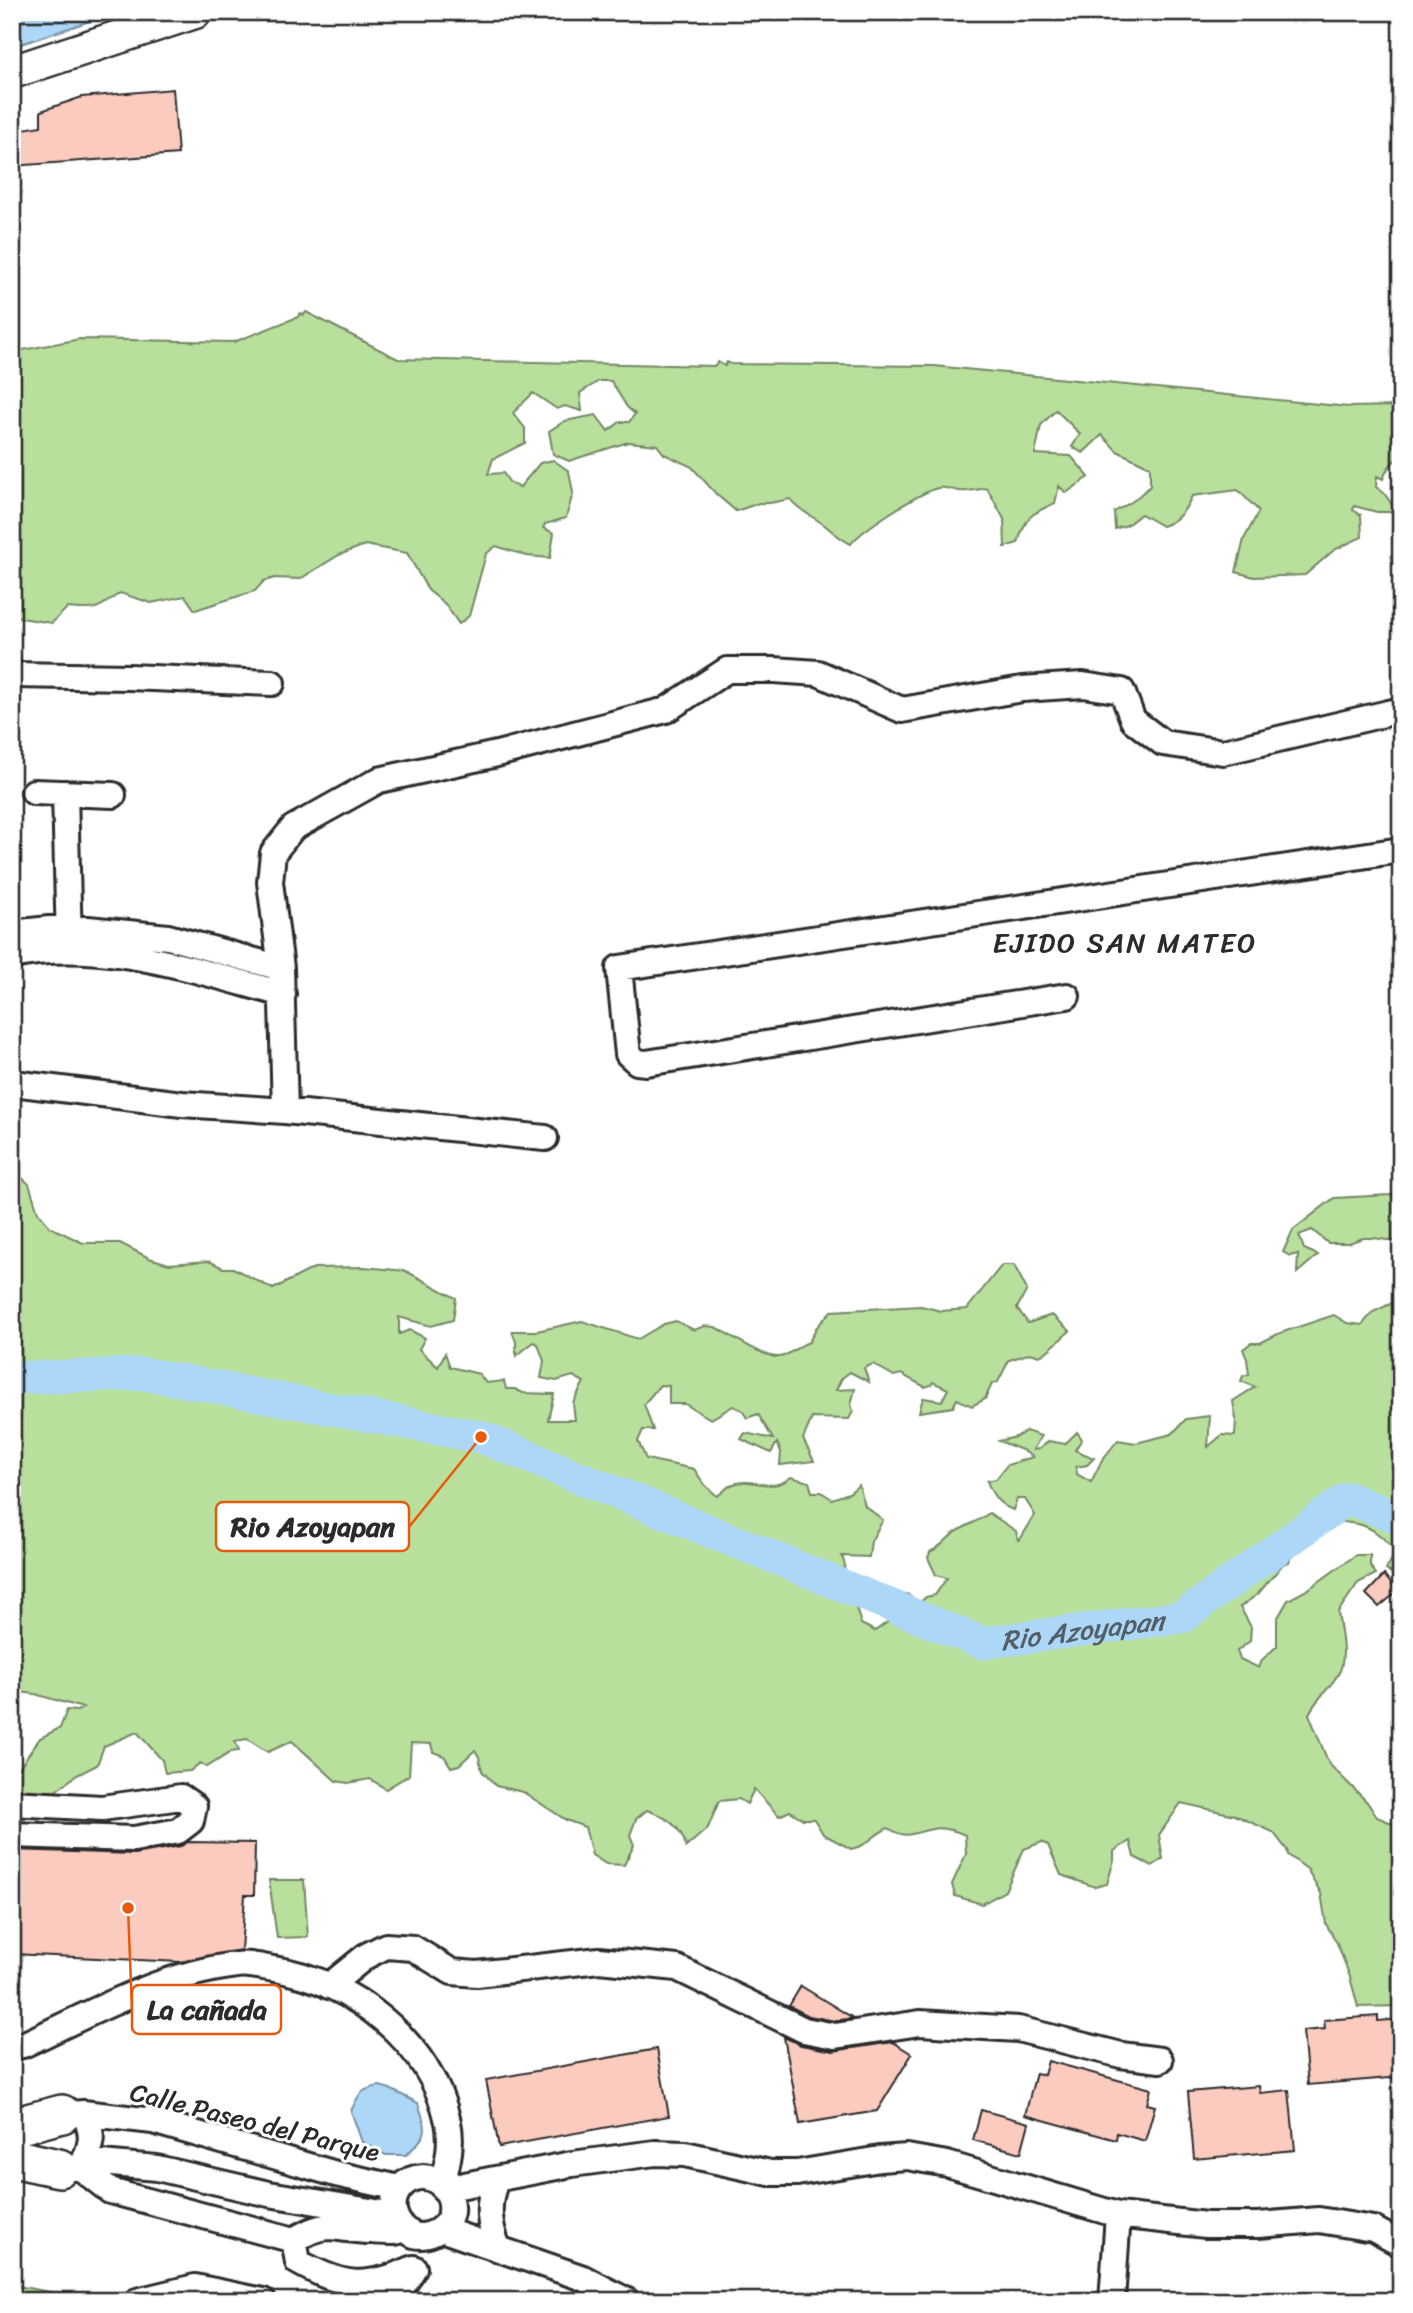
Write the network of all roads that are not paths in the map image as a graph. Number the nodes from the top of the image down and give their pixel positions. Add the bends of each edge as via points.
1 (195, 12) edge
2 (12, 72) edge
3 (12, 675) edge
4 (272, 683) dead end
5 (1401, 710) edge
6 (34, 792) dead end
7 (65, 793) junction
8 (113, 795) dead end
9 (1401, 850) edge
10 (12, 933) edge
11 (69, 939) junction
12 (12, 956) edge
13 (281, 968) junction
14 (283, 994) junction
15 (1067, 996) dead end
16 (21, 1084) dead end
17 (285, 1111) junction
18 (545, 1138) dead end
19 (12, 1803) edge
20 (12, 1835) edge
21 (329, 1986) junction
22 (12, 2047) edge
23 (1160, 2060) dead end
24 (12, 2110) edge
25 (72, 2114) junction
26 (12, 2127) edge
27 (12, 2158) edge
28 (70, 2168) junction
29 (12, 2170) edge
30 (496, 2180) junction
31 (443, 2187) junction
32 (399, 2188) junction
33 (1118, 2215) junction
34 (416, 2227) junction
35 (294, 2240) junction
36 (1401, 2244) edge
37 (498, 2248) junction
38 (414, 2268) junction
39 (585, 2289) edge
40 (357, 2292) edge
41 (137, 2301) edge
42 (264, 2301) edge
43 (390, 2301) edge
44 (627, 2301) edge
45 (1112, 2301) edge

1 - 2 main road
3 - 4 street
5 - 13 street via 1223,752 1163,743 1133,720 1122,691 1083,685 1023,689 902,710 818,673 727,670 666,710 379,779 293,828 273,853 270,882
6 - 7 street
7 - 8 street
7 - 11 street
9 - 15 street via 619,968 628,1055 646,1063
10 - 11 street
11 - 12 street
11 - 13 street via 169,937
11 - 14 street via 89,950 164,963
13 - 14 street
14 - 17 street
16 - 17 street via 182,1104
17 - 18 street
19 - 20 street via 102,1808 181,1797 194,1806 191,1821 178,1830 134,1839
21 - 22 street via 292,1972 239,1964 167,1980
21 - 23 street via 386,1946 413,1948 452,1972 477,1974 599,1960 677,1968 804,2030 835,2036 920,2023 1018,2029
21 - 31 street via 391,2026 430,2076 449,2124 450,2154
24 - 25 street, Calle Paseo del Parque
25 - 26 highway
25 - 28 street via 90,2129 92,2140
25 - 32 street, Calle Paseo del Parque via 153,2121
27 - 28 highway
28 - 29 street
28 - 34 street via 101,2163 157,2168
28 - 35 street via 110,2191
30 - 31 street
30 - 33 street via 655,2153 685,2154 770,2173 907,2157 947,2164
30 - 37 street via 489,2208
31 - 32 street via 434,2180 415,2178
31 - 34 street via 451,2202 447,2221
32 - 34 street via 393,2206
33 - 36 street via 1206,2225 1319,2220 1373,2229
33 - 45 street
34 - 35 street via 393,2232 326,2227
34 - 37 street
34 - 38 street
35 - 40 street via 298,2262
37 - 39 street
38 - 40 street
38 - 43 street
39 - 44 street
41 - 42 street via 195,2287

